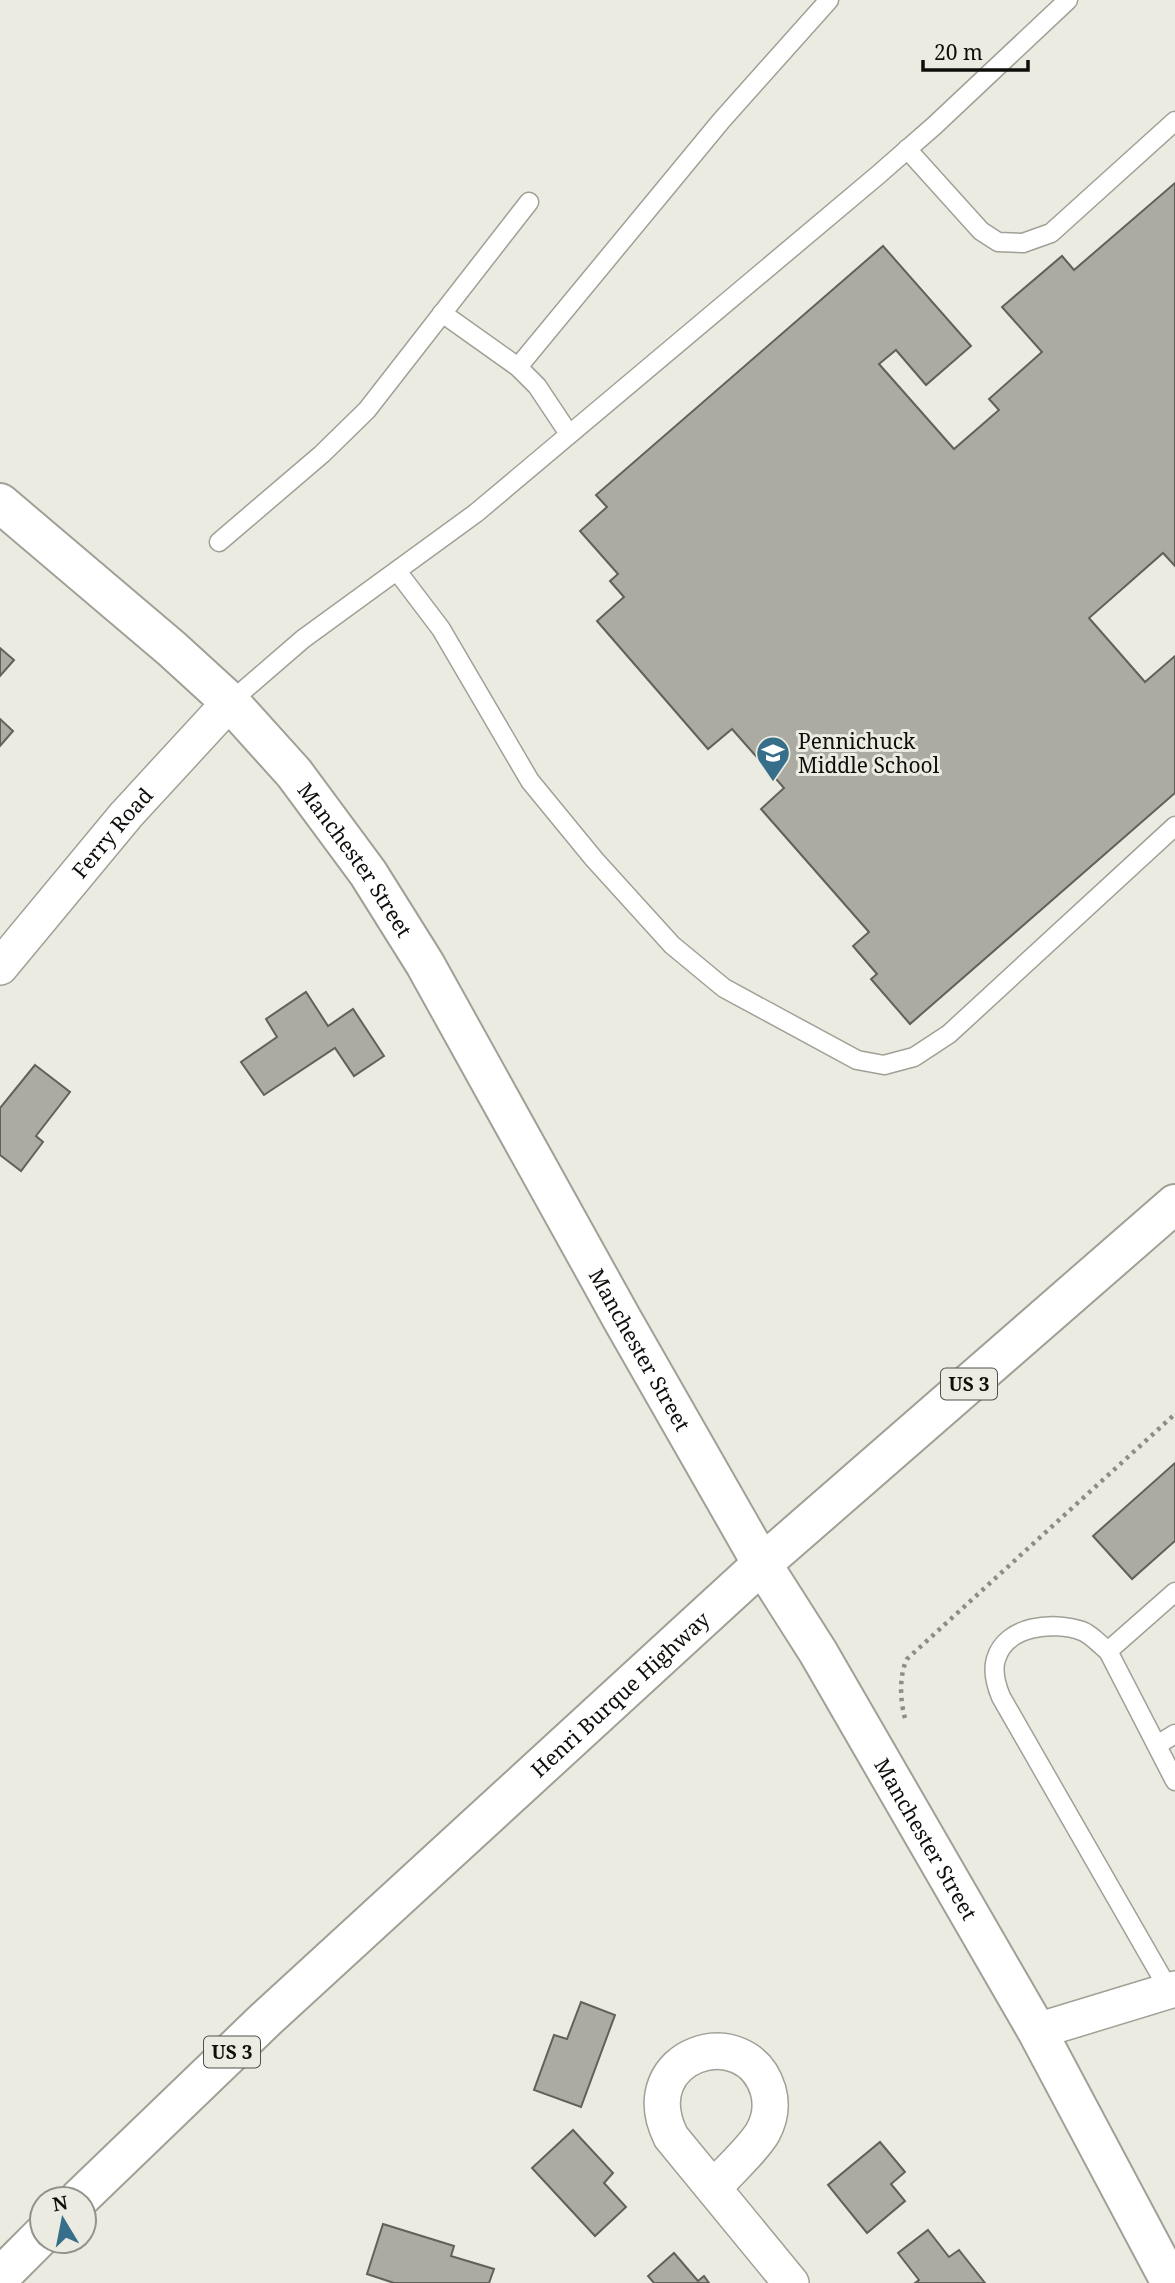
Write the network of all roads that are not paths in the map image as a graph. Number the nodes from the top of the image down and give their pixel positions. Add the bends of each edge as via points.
1 (829, 0) edge
2 (1068, 0) edge
3 (1175, 121) edge
4 (907, 149) junction
5 (529, 202) dead end
6 (442, 313) junction
7 (518, 367) junction
8 (569, 434) junction
9 (0, 503) edge
10 (219, 542) dead end
11 (397, 571) junction
12 (230, 702) junction
13 (1175, 826) edge
14 (0, 967) edge
15 (1175, 1204) edge
16 (762, 1564) junction
17 (1175, 1592) edge
18 (1108, 1651) junction
19 (1175, 1734) edge
20 (1157, 1745) junction
21 (1175, 1781) edge
22 (1172, 1989) edge
23 (1037, 2031) junction
24 (94, 2185) edge
25 (713, 2188) dead end
26 (28, 2249) edge
27 (0, 2277) edge
28 (791, 2283) edge
29 (1171, 2283) edge

1 - 7 lane via 721,121
2 - 4 lane
3 - 4 lane via 1051,233 1023,243 998,242 981,231
4 - 8 lane
5 - 6 lane
6 - 7 lane
6 - 10 lane via 367,410
7 - 8 lane via 537,386
8 - 11 lane via 476,513
9 - 12 street, Manchester Street
11 - 12 lane via 303,639
11 - 13 lane via 441,629 530,781 672,946 724,988 858,1060 884,1065 914,1057 949,1034
12 - 14 street, Ferry Road via 126,815
12 - 16 street, Manchester Street via 310,793 425,964
15 - 16 street, Henri Burque Highway / US 3
16 - 23 street, Manchester Street via 818,1652
16 - 24 street, Henri Burque Highway / US 3 via 266,2020
17 - 18 lane
18 - 20 lane
18 - 22 lane via 1085,1632 1043,1625 1006,1643 996,1658 994,1678
19 - 20 lane
20 - 21 lane
22 - 23 street
23 - 29 street, Manchester Street
25 - 28 street
26 - 27 street

